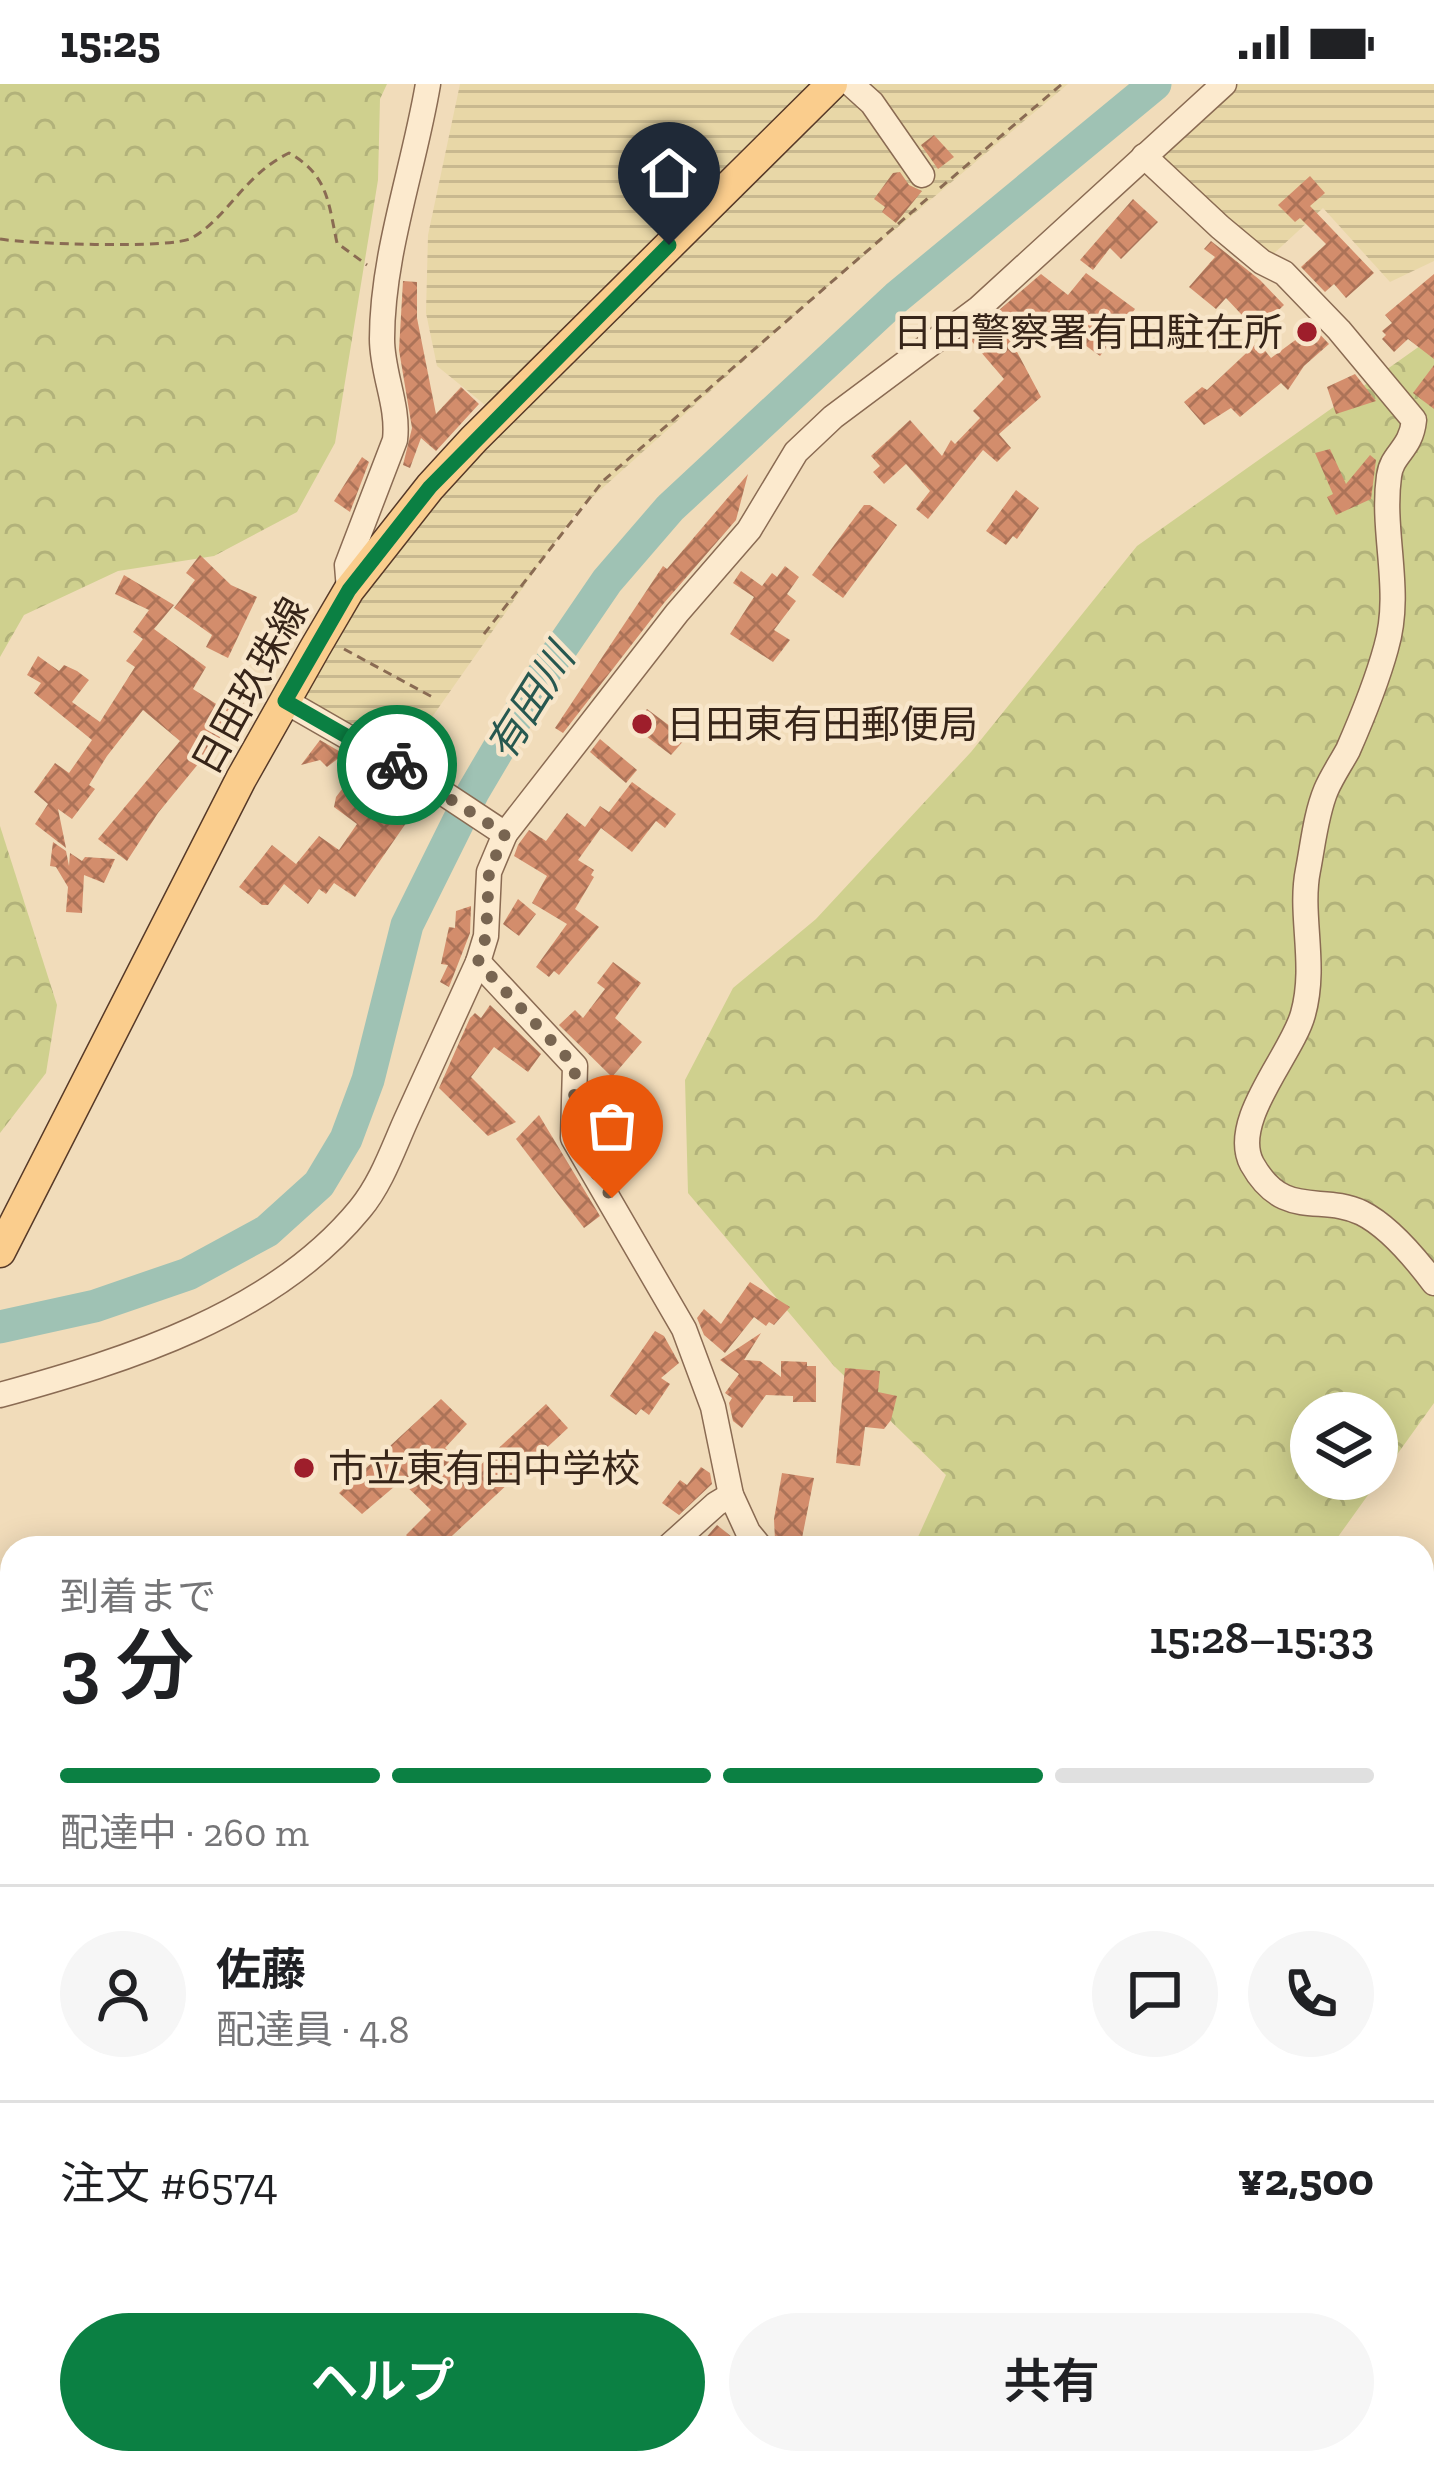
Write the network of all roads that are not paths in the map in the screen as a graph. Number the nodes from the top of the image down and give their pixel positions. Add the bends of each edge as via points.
1 (428, 84) edge
2 (832, 84) edge
3 (851, 84) edge
4 (1225, 84) edge
5 (1144, 156) junction
6 (922, 175) dead end
7 (349, 590) junction
8 (285, 701) junction
9 (505, 834) junction
10 (478, 962) junction
11 (0, 1252) edge
12 (1434, 1282) edge
13 (0, 1396) edge
14 (731, 1496) junction
15 (680, 1536) edge
16 (753, 1536) edge

1 - 7 street via 387,282 382,343 395,440 347,565
2 - 7 main road, 日田玖珠線 via 474,439
3 - 6 street
4 - 5 street
5 - 9 street via 980,308 796,452 749,530
5 - 12 street via 1284,273 1414,420 1412,441 1389,470 1394,597 1387,646 1325,792 1306,877 1309,991 1246,1149 1269,1185 1296,1204 1361,1212
7 - 8 main road, 日田玖珠線
8 - 9 street
8 - 11 main road, 日田玖珠線
9 - 10 street via 489,872
10 - 13 street via 362,1208 312,1255 213,1319 140,1352
10 - 14 street via 575,1066 573,1138 684,1329 713,1407
14 - 15 street
14 - 16 street

